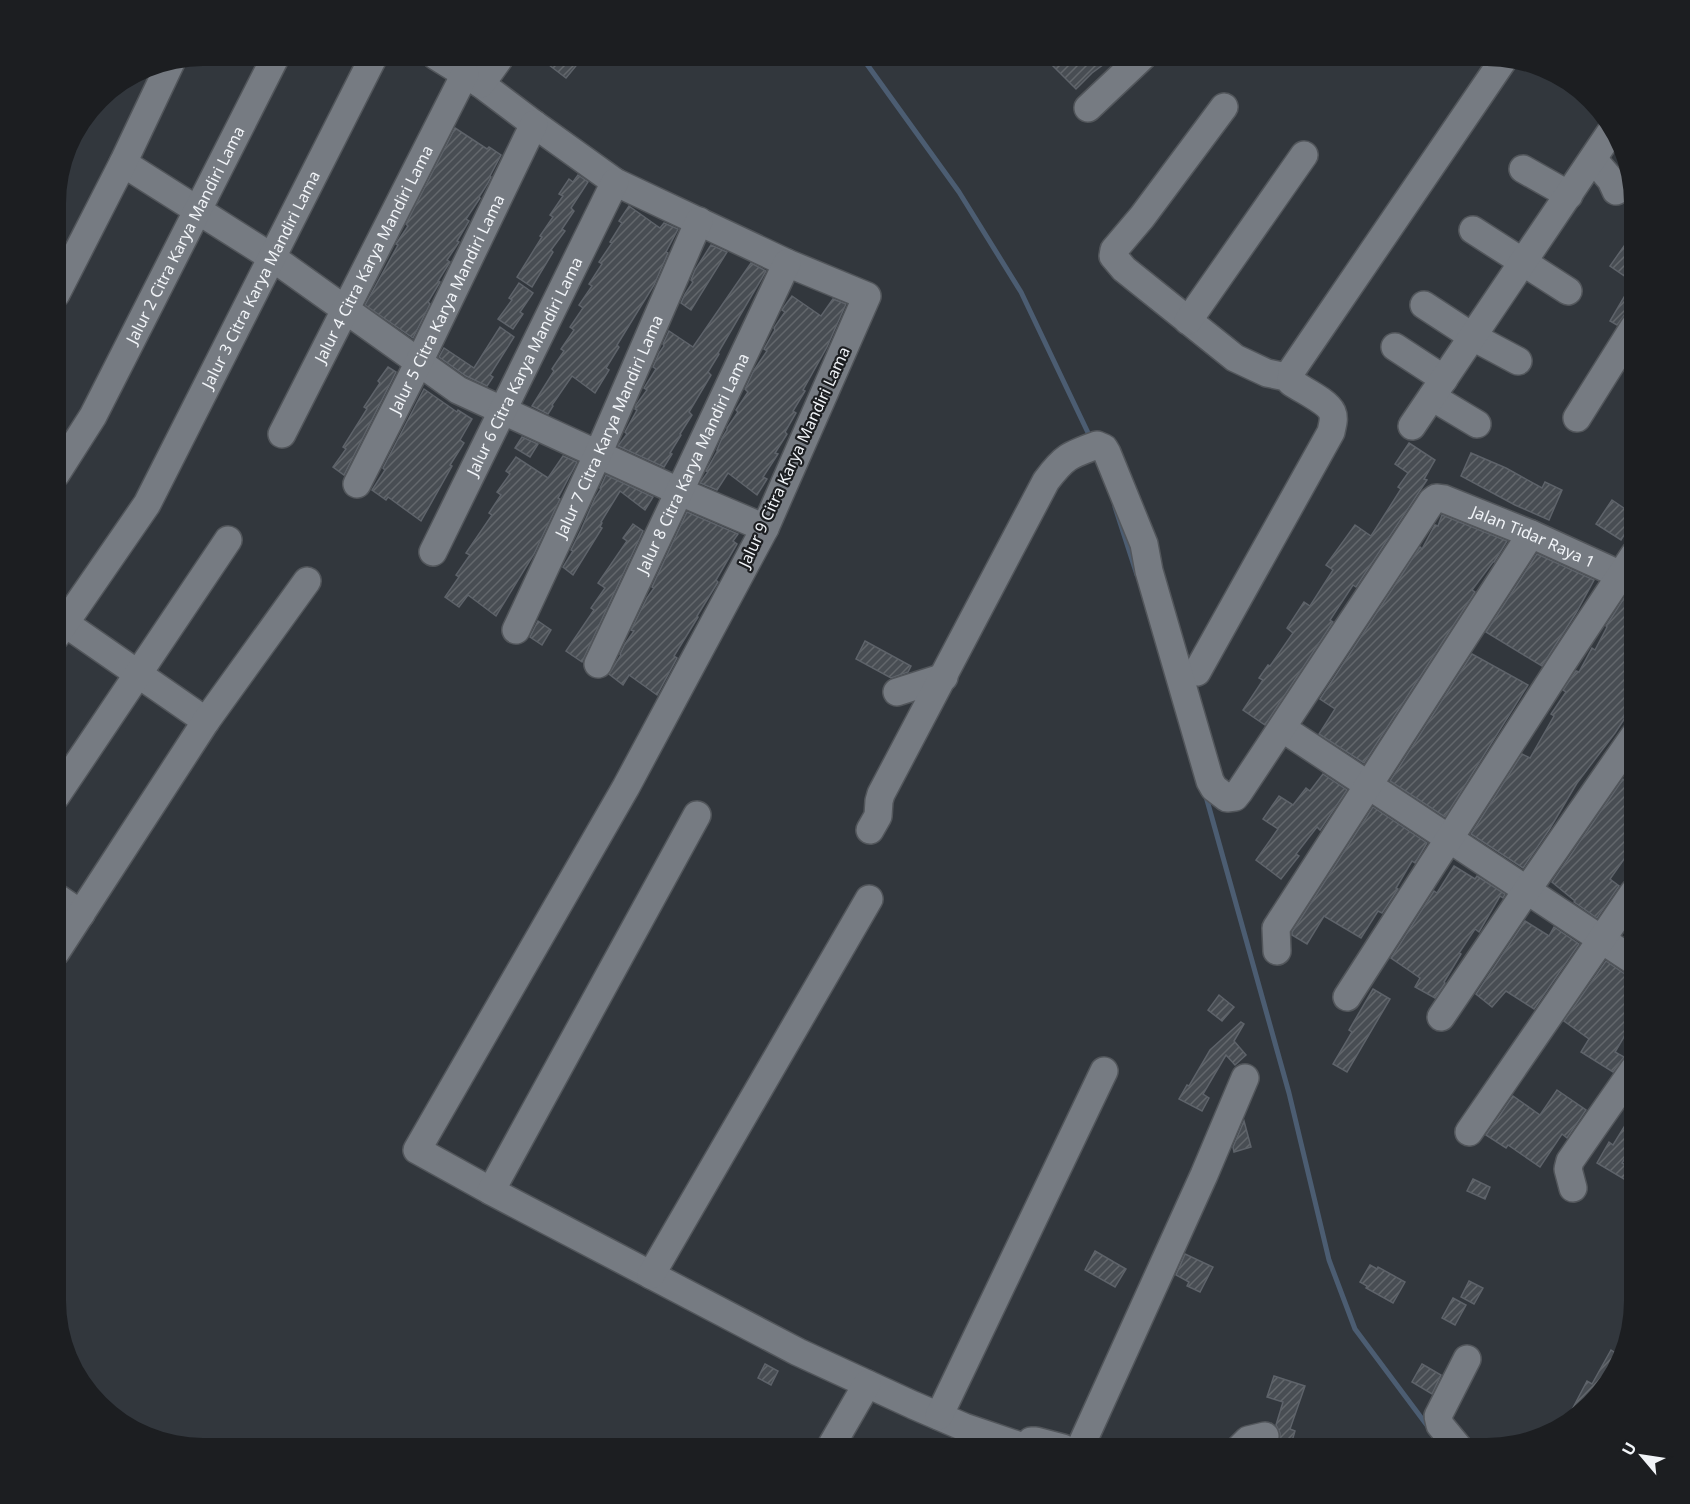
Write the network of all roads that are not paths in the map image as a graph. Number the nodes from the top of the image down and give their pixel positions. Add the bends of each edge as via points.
1 (271, 66) edge
2 (369, 66) edge
3 (452, 66) edge
4 (489, 66) edge
5 (1132, 66) edge
6 (1499, 66) edge
7 (167, 71) edge
8 (473, 79) junction
9 (1224, 107) dead end
10 (1088, 108) dead end
11 (534, 124) junction
12 (1607, 137) edge
13 (1304, 155) dead end
14 (1593, 159) junction
15 (123, 163) junction
16 (1523, 169) dead end
17 (615, 182) junction
18 (1616, 191) dead end
19 (1569, 195) junction
20 (198, 210) junction
21 (699, 221) junction
22 (1473, 230) dead end
23 (273, 258) junction
24 (787, 262) junction
25 (1523, 263) junction
26 (66, 274) edge
27 (1568, 291) dead end
28 (1424, 306) dead end
29 (346, 311) junction
30 (1188, 321) junction
31 (1473, 337) junction
32 (1624, 343) edge
33 (1395, 347) dead end
34 (1518, 361) dead end
35 (419, 362) junction
36 (1291, 378) junction
37 (1438, 388) junction
38 (503, 411) junction
39 (1577, 418) dead end
40 (1477, 424) dead end
41 (1412, 426) dead end
42 (282, 434) dead end
43 (598, 454) junction
44 (66, 458) edge
45 (357, 484) dead end
46 (678, 491) junction
47 (765, 528) junction
48 (1531, 534) junction
49 (228, 540) dead end
50 (433, 552) dead end
51 (1624, 568) edge
52 (1624, 578) edge
53 (308, 581) dead end
54 (66, 616) edge
55 (66, 630) edge
56 (516, 630) dead end
57 (598, 664) dead end
58 (1197, 672) dead end
59 (138, 674) junction
60 (944, 677) junction
61 (897, 692) dead end
62 (206, 721) junction
63 (1282, 728) junction
64 (1624, 750) edge
65 (66, 781) edge
66 (1369, 785) junction
67 (697, 815) dead end
68 (870, 830) dead end
69 (1450, 839) junction
70 (1527, 890) junction
71 (869, 899) dead end
72 (66, 904) edge
73 (1624, 906) edge
74 (81, 914) junction
75 (66, 937) edge
76 (1601, 939) junction
77 (1277, 951) dead end
78 (1624, 954) edge
79 (1347, 997) dead end
80 (1441, 1017) dead end
81 (1104, 1071) dead end
82 (1245, 1078) dead end
83 (1624, 1084) edge
84 (1469, 1132) dead end
85 (1573, 1188) dead end
86 (491, 1191) junction
87 (651, 1275) junction
88 (1467, 1359) dead end
89 (867, 1384) junction
90 (939, 1416) junction
91 (1265, 1436) dead end
92 (836, 1438) edge
93 (996, 1438) edge
94 (1085, 1438) edge
95 (1256, 1438) edge
96 (1450, 1438) edge

1 - 20 street, Jalur 2 Citra Karya Mandiri Lama
2 - 23 street, Jalur 3 Citra Karya Mandiri Lama
3 - 8 street
4 - 8 street, Jalur 4 Citra Karya Mandiri Lama
5 - 10 street
6 - 36 street via 1296,362
7 - 15 street
8 - 11 street
8 - 29 street, Jalur 4 Citra Karya Mandiri Lama
9 - 30 street via 1114,250 1115,260 1124,269
11 - 17 street
11 - 35 street, Jalur 5 Citra Karya Mandiri Lama
12 - 14 street
13 - 30 street
14 - 18 street
14 - 19 street
15 - 20 street
15 - 26 street
16 - 19 street
17 - 21 street
17 - 38 street, Jalur 6 Citra Karya Mandiri Lama
19 - 25 street
20 - 23 street
20 - 44 street, Jalur 2 Citra Karya Mandiri Lama via 93,416
21 - 24 street
21 - 43 street, Jalur 7 Citra Karya Mandiri Lama
22 - 25 street
23 - 29 street
23 - 54 street, Jalur 3 Citra Karya Mandiri Lama via 147,504
24 - 46 street, Jalur 8 Citra Karya Mandiri Lama
24 - 47 street, Jalur 9 Citra Karya Mandiri Lama via 867,296
25 - 27 street
25 - 31 street
28 - 31 street
29 - 35 street
29 - 42 street, Jalur 4 Citra Karya Mandiri Lama
30 - 36 street via 1249,366
31 - 34 street
31 - 37 street
32 - 39 street
33 - 37 street
35 - 38 street via 458,390
35 - 45 street, Jalur 5 Citra Karya Mandiri Lama
36 - 58 street via 1327,406 1332,413 1331,432
37 - 40 street
37 - 41 street
38 - 43 street
38 - 50 street, Jalur 6 Citra Karya Mandiri Lama
43 - 46 street
43 - 56 street, Jalur 7 Citra Karya Mandiri Lama
46 - 47 street
46 - 57 street, Jalur 8 Citra Karya Mandiri Lama
47 - 86 street, Jalur 9 Citra Karya Mandiri Lama via 626,787 417,1150
48 - 51 street, Jalan Tidar Raya 1
48 - 63 street, Jalan Tidar Raya 1 via 1440,497 1432,501
48 - 66 street
49 - 59 street
52 - 69 street via 1563,662
53 - 62 street
55 - 59 street
59 - 62 street
59 - 65 street
60 - 61 street
60 - 63 street via 1046,481 1060,463 1088,448 1104,448 1144,544 1214,788 1227,798 1234,797
60 - 68 street via 881,794 878,816
62 - 74 street
63 - 66 street
64 - 70 street
66 - 69 street
66 - 77 street via 1276,928
67 - 86 street
69 - 70 street
69 - 79 street
70 - 76 street
70 - 80 street
71 - 87 street
72 - 74 street
73 - 76 street
74 - 75 street
76 - 78 street
76 - 84 street
81 - 90 street
82 - 94 street
83 - 85 street via 1570,1161
86 - 87 street
87 - 89 street
88 - 96 street via 1438,1416
89 - 90 street
89 - 92 street
90 - 93 street
91 - 95 street

